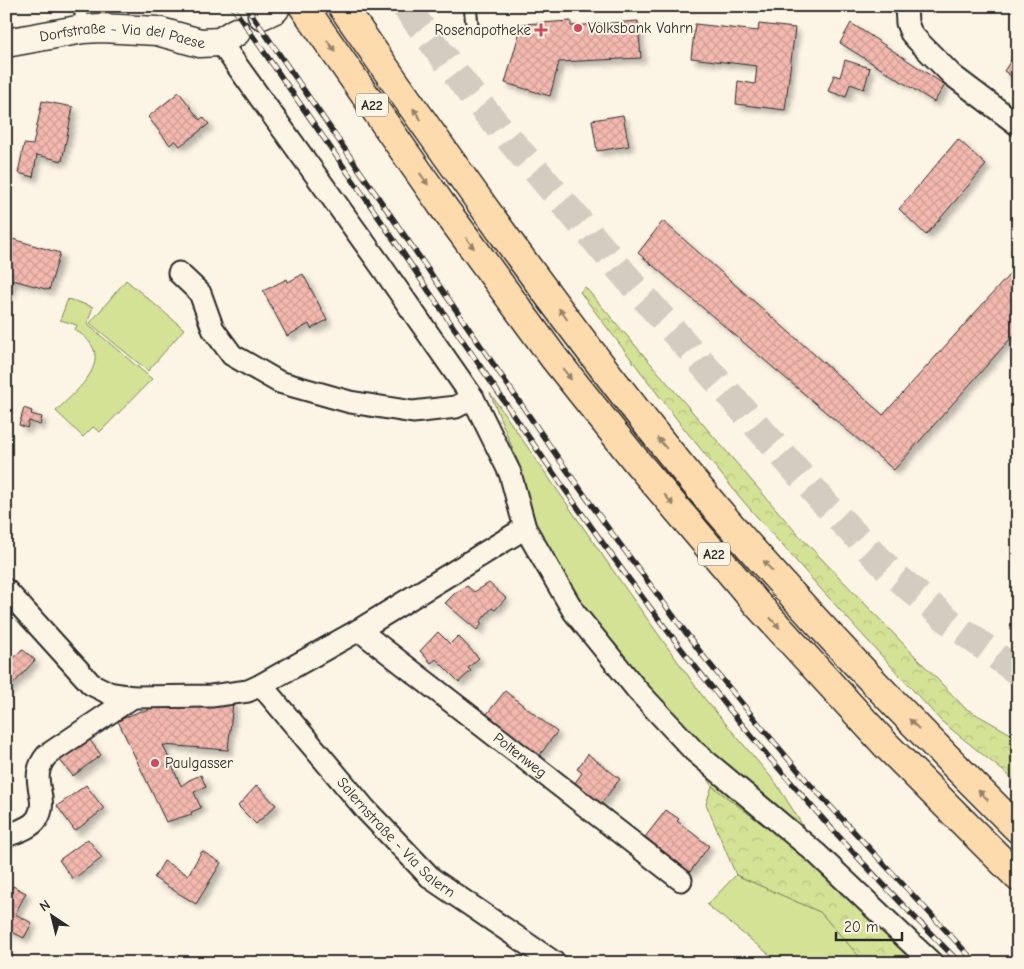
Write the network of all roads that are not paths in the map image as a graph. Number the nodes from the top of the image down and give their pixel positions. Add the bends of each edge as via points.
1 (303, 6) edge
2 (342, 6) edge
3 (470, 6) edge
4 (906, 6) edge
5 (82, 17) edge
6 (472, 25) dead end
7 (228, 37) joint
8 (6, 42) edge
9 (1018, 125) edge
10 (179, 274) dead end
11 (473, 398) junction
12 (525, 528) junction
13 (6, 590) edge
14 (359, 630) junction
15 (91, 684) junction
16 (261, 685) junction
17 (132, 697) junction
18 (96, 722) junction
19 (1018, 829) edge
20 (6, 836) edge
21 (1018, 877) edge
22 (681, 880) dead end
23 (556, 963) edge
24 (932, 963) edge

1 -> 21 highway, A22 via 452,220 554,358 637,462 757,604 886,745
19 -> 2 highway, A22 via 797,600 660,440 470,190
3 - 6 lane
4 - 9 street via 906,23 919,42 952,75
5 - 7 street, Dorfstraße - Via del Paese via 101,28 156,31 200,43
5 - 8 street, Dorfstraße - Via del Paese
7 - 11 street
10 - 11 street via 200,293 214,329 232,355 278,382 350,402 413,412 456,407
11 - 12 street via 510,474
12 - 14 street
12 - 24 street via 574,612 663,718 694,751 817,854
13 - 15 street
14 - 16 street
14 - 22 street, Poltenweg
15 - 17 street via 109,693
15 - 18 street
16 - 17 street via 248,691 211,696
16 - 23 street, Salernstraße - Via Salern via 366,810 432,879
17 - 18 street
18 - 20 street via 41,762 37,778 41,804 37,819

